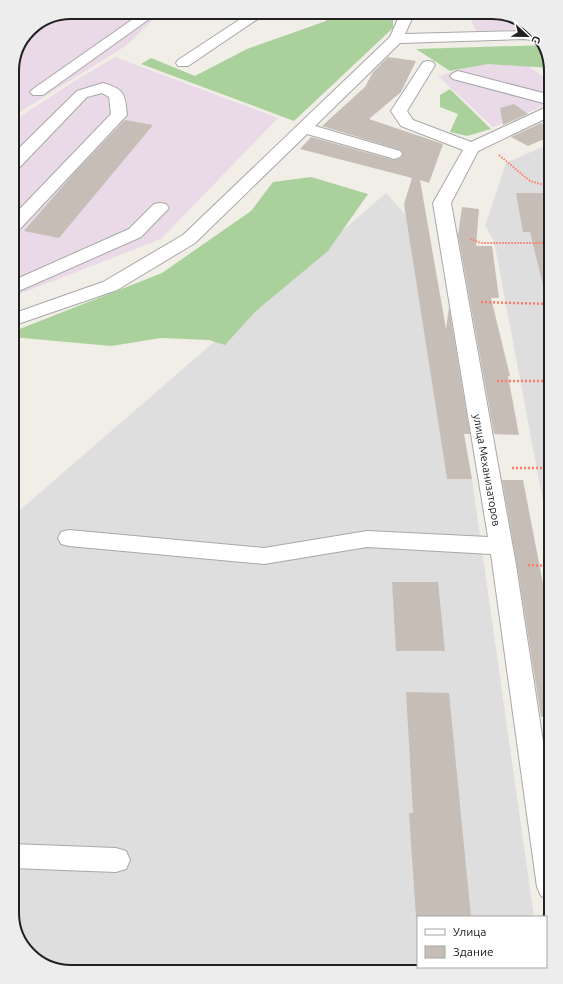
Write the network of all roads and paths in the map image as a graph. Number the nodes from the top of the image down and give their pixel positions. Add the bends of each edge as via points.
1 (142, 19) edge
2 (250, 19) edge
3 (405, 19) edge
4 (530, 36) edge
5 (396, 39) junction
6 (183, 63) dead end
7 (428, 64) dead end
8 (458, 76) dead end
9 (38, 92) dead end
10 (544, 98) edge
11 (544, 113) edge
12 (303, 128) junction
13 (478, 145) junction
14 (394, 154) dead end
15 (19, 158) edge
16 (544, 185) edge
17 (160, 208) dead end
18 (19, 221) edge
19 (447, 230) junction
20 (544, 243) edge
21 (19, 285) edge
22 (459, 302) junction
23 (544, 304) edge
24 (19, 318) edge
25 (472, 381) junction
26 (544, 381) edge
27 (487, 468) junction
28 (544, 468) edge
29 (69, 538) dead end
30 (500, 546) junction
31 (544, 840) edge
32 (19, 856) edge
33 (116, 860) dead end

1 - 9 street
2 - 6 street
3 - 5 street
4 - 5 street
5 - 12 street
7 - 13 street via 399,111 407,123
8 - 10 street
11 - 13 street
12 - 14 street
12 - 24 street via 189,239 110,286
13 - 16 path via 530,181
13 - 19 street, улица Механизаторов via 442,203
15 - 18 street via 82,94 103,88 117,94 119,115
17 - 21 street via 135,233
19 - 20 path via 482,243
19 - 22 street, улица Механизаторов
22 - 23 path
22 - 25 street, улица Механизаторов
25 - 26 path
25 - 27 street, улица Механизаторов
27 - 28 path
27 - 30 street, улица Механизаторов
29 - 30 street via 264,556 367,539
30 - 31 street, улица Механизаторов
32 - 33 street

